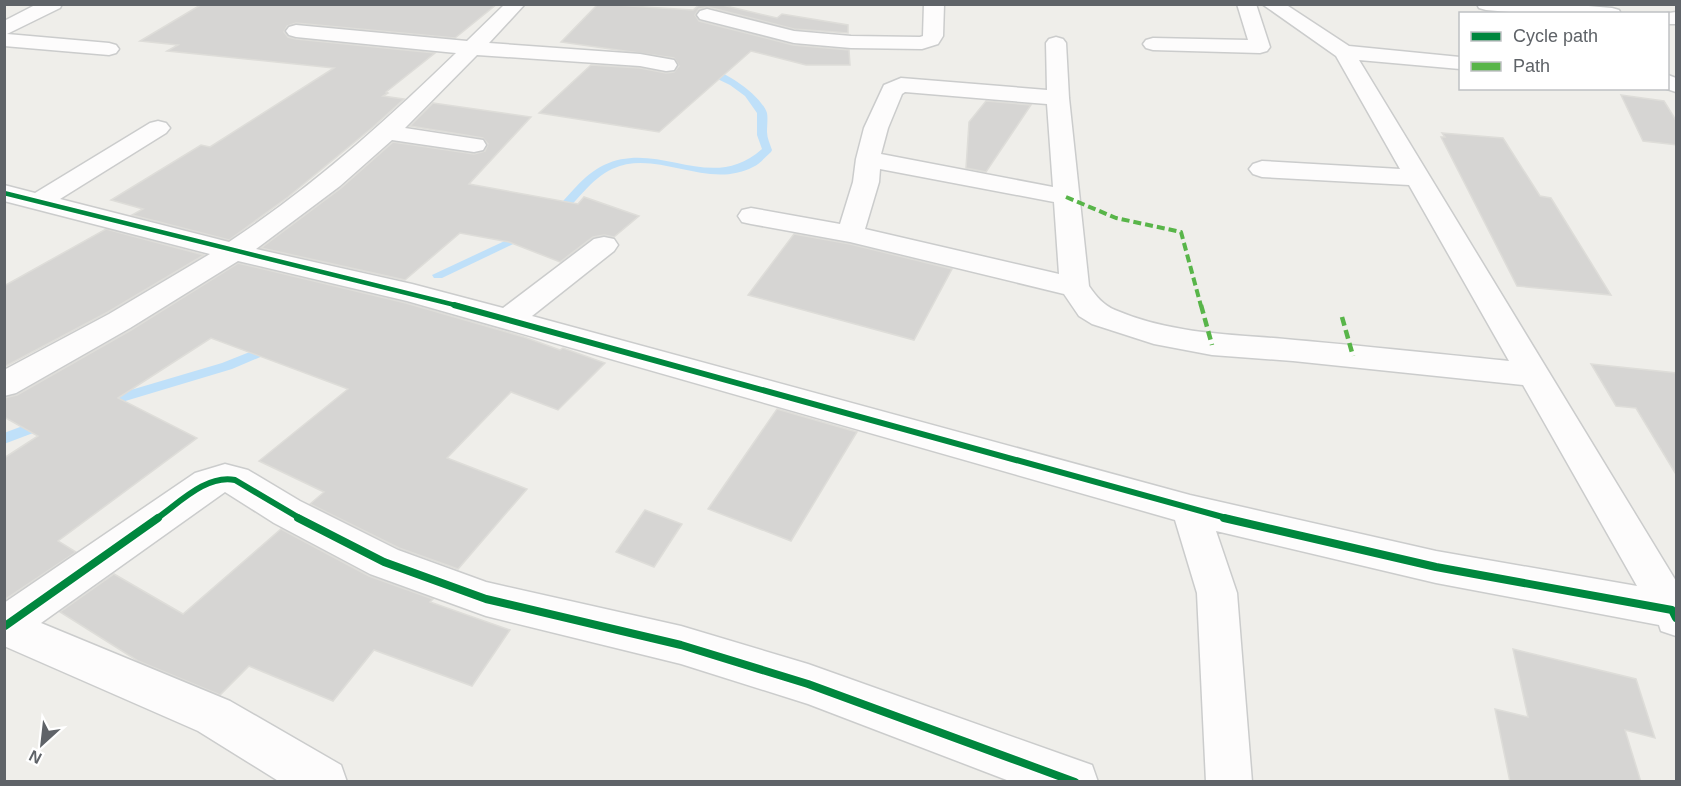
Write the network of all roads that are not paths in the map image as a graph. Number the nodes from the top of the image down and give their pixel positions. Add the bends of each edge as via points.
1 (53, 4) edge
2 (516, 4) edge
3 (934, 4) edge
4 (1246, 4) edge
5 (1271, 4) edge
6 (1486, 4) edge
7 (1587, 12) edge
8 (707, 15) dead end
9 (4, 29) edge
10 (296, 31) dead end
11 (14, 41) edge
12 (1056, 43) dead end
13 (1154, 44) dead end
14 (472, 48) junction
15 (110, 49) dead end
16 (4, 50) edge
17 (1344, 52) junction
18 (661, 57) dead end
19 (1459, 63) edge
20 (1058, 98) junction
21 (158, 128) dead end
22 (385, 132) junction
23 (474, 145) dead end
24 (868, 159) junction
25 (1262, 169) dead end
26 (1418, 178) junction
27 (4, 193) edge
28 (1066, 197) junction
29 (38, 202) junction
30 (751, 216) dead end
31 (850, 234) junction
32 (604, 245) dead end
33 (234, 252) junction
34 (1074, 287) junction
35 (509, 319) junction
36 (1534, 375) junction
37 (4, 385) edge
38 (1190, 510) junction
39 (1674, 614) edge
40 (5, 626) edge
41 (324, 782) edge
42 (1075, 782) edge
43 (1229, 782) edge

1 - 9 street
2 - 14 street
3 - 8 street via 933,36 922,43 794,37
4 - 13 street via 1260,48
5 - 17 street
6 - 7 street
10 - 14 street
11 - 15 street
11 - 16 street
12 - 20 street
14 - 18 street
14 - 22 street
17 - 19 street
17 - 26 street
20 - 24 street via 901,85 892,90
20 - 28 street
21 - 29 street
22 - 23 street
22 - 33 street via 313,195
24 - 28 street
24 - 31 street via 866,183
25 - 26 street
26 - 36 street
27 - 29 street
28 - 34 street
29 - 33 street
30 - 31 street
31 - 34 street
32 - 35 street
33 - 35 street
33 - 37 street
34 - 36 street via 1090,309 1103,317 1154,334 1212,345
35 - 38 street
36 - 39 street
38 - 39 street via 1436,567
38 - 43 street via 1217,593
40 - 41 street via 214,717
40 - 42 street via 208,483 225,478 384,562 486,599 681,645 787,677

